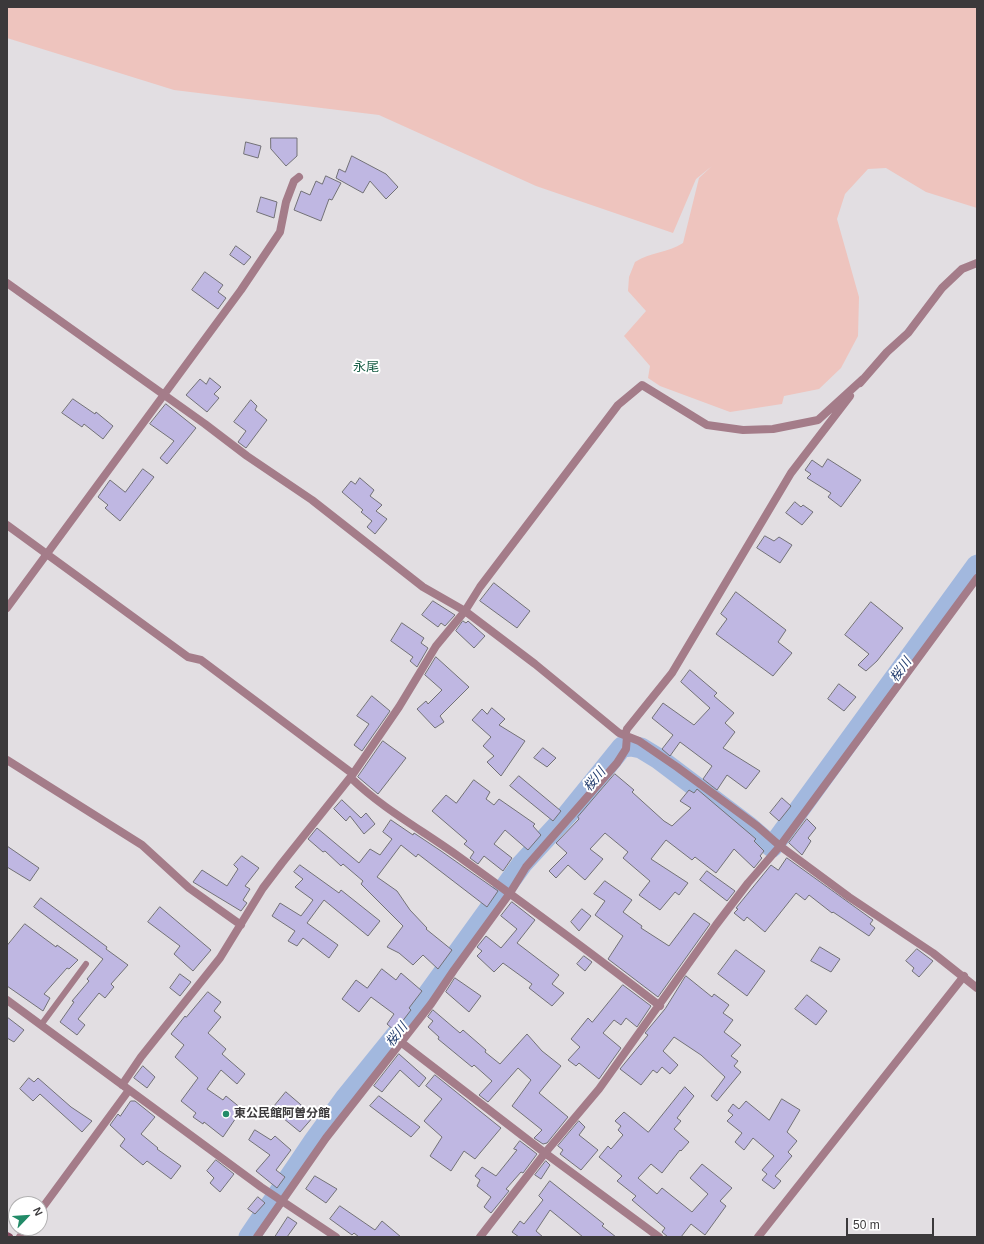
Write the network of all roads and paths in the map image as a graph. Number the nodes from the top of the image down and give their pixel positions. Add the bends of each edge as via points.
1 (299, 177) dead end
2 (977, 263) edge
3 (7, 283) edge
4 (863, 379) junction
5 (164, 395) junction
6 (7, 525) edge
7 (49, 554) junction
8 (977, 578) edge
9 (7, 608) edge
10 (465, 611) junction
11 (626, 741) junction
12 (7, 760) edge
13 (352, 776) junction
14 (776, 844) junction
15 (506, 890) junction
16 (241, 925) junction
17 (86, 964) dead end
18 (964, 976) junction
19 (977, 988) edge
20 (7, 1000) edge
21 (660, 1006) junction
22 (41, 1026) junction
23 (402, 1043) junction
24 (122, 1085) junction
25 (129, 1090) junction
26 (545, 1153) junction
27 (279, 1198) junction
28 (48, 1200) edge
29 (257, 1237) edge
30 (336, 1237) edge
31 (480, 1237) edge
32 (659, 1237) edge
33 (758, 1237) edge

1 - 5 street via 294,181 286,202 280,232
2 - 4 street via 962,269 942,288 908,333
3 - 5 street
4 - 10 street via 818,420 772,429 743,430 707,425 642,385 618,405 589,441 480,587
4 - 11 street via 791,472 672,673 627,729
5 - 7 street
5 - 10 street via 312,500 423,587
6 - 7 street
7 - 9 street via 39,563
7 - 13 street via 188,657 201,660
8 - 14 street
10 - 11 street via 535,664
10 - 13 street via 436,646 399,707
11 - 14 street via 639,741 677,767 757,826
11 - 15 street via 617,763
12 - 16 street via 142,845 189,888
13 - 15 street via 371,797
13 - 16 street via 263,888
14 - 18 street
14 - 21 street
15 - 21 street
15 - 23 street
16 - 24 street via 220,958 141,1057
17 - 22 lane
18 - 19 street
18 - 33 street
20 - 22 street
21 - 26 street via 599,1089
22 - 24 street
23 - 26 street
23 - 27 street
24 - 25 street
25 - 27 street
25 - 28 street
26 - 31 street
26 - 32 street
27 - 29 street
27 - 30 street

